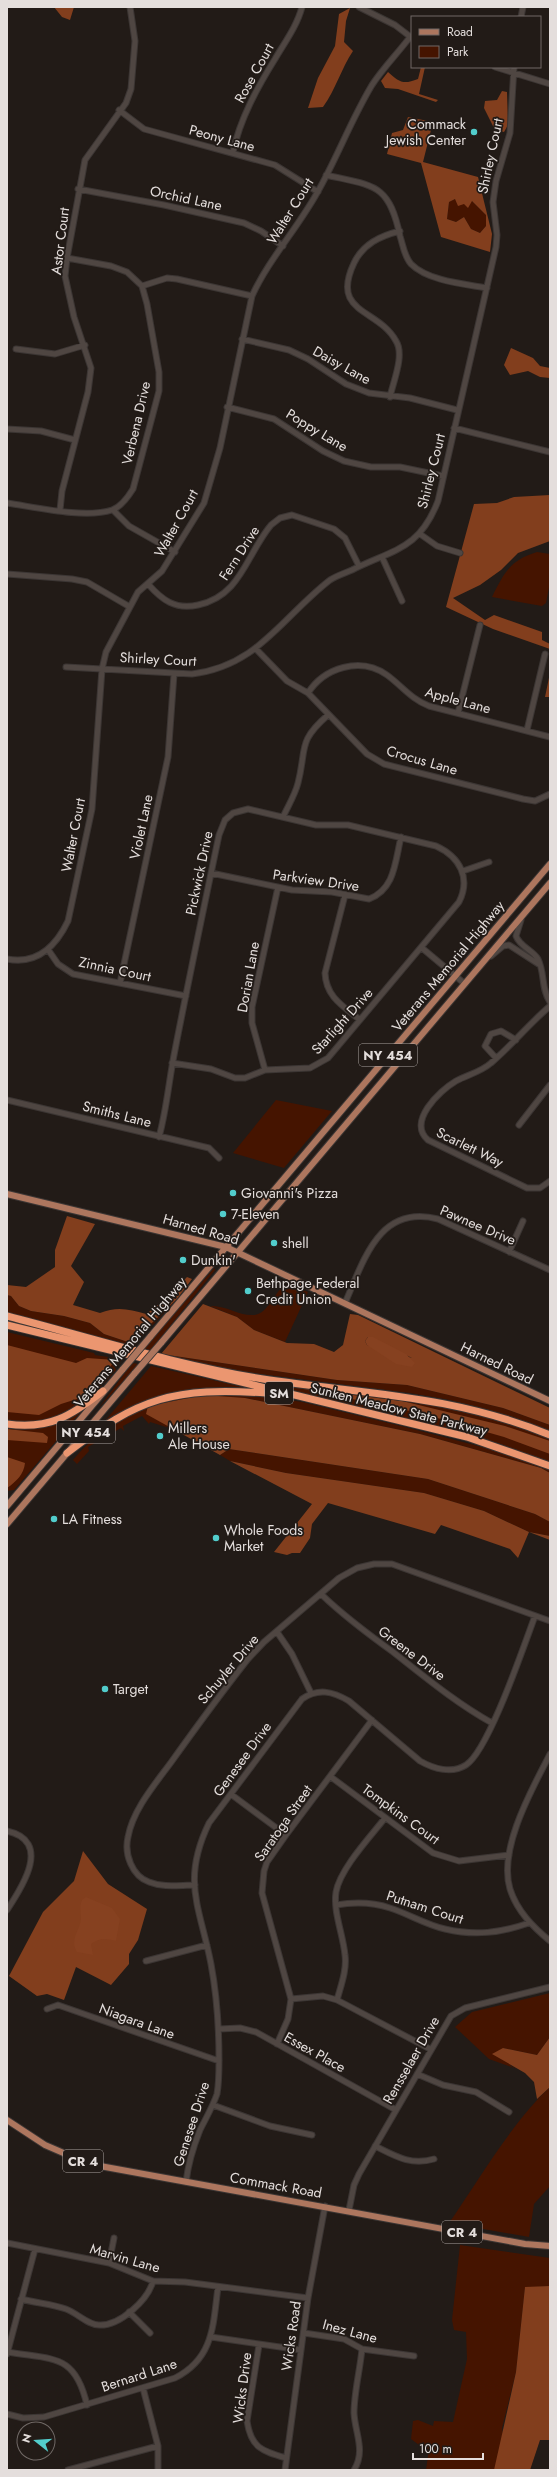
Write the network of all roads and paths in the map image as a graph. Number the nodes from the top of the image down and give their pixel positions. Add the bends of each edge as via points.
1 (130, 7) edge
2 (302, 7) edge
3 (359, 7) edge
4 (411, 38) edge
5 (514, 69) edge
6 (550, 84) edge
7 (119, 110) junction
8 (233, 152) junction
9 (326, 175) junction
10 (78, 189) junction
11 (318, 192) junction
12 (400, 231) junction
13 (283, 246) junction
14 (67, 258) junction
15 (142, 286) junction
16 (487, 288) junction
17 (252, 296) junction
18 (242, 339) junction
19 (85, 345) junction
20 (16, 349) dead end
21 (390, 397) junction
22 (227, 407) junction
23 (457, 410) junction
24 (454, 428) junction
25 (7, 430) edge
26 (76, 440) junction
27 (550, 452) edge
28 (442, 476) junction
29 (7, 503) edge
30 (60, 510) junction
31 (113, 510) junction
32 (420, 534) junction
33 (175, 552) junction
34 (460, 552) dead end
35 (382, 557) junction
36 (359, 566) junction
37 (7, 574) edge
38 (148, 584) junction
39 (402, 601) dead end
40 (130, 607) junction
41 (480, 625) dead end
42 (256, 649) junction
43 (545, 654) dead end
44 (66, 667) dead end
45 (102, 669) junction
46 (174, 674) junction
47 (308, 693) junction
48 (458, 713) junction
49 (328, 714) junction
50 (527, 730) junction
51 (550, 737) edge
52 (550, 794) edge
53 (283, 817) junction
54 (402, 838) junction
55 (489, 862) dead end
56 (550, 864) edge
57 (463, 871) junction
58 (211, 873) junction
59 (550, 883) edge
60 (278, 887) junction
61 (345, 895) junction
62 (525, 913) junction
63 (422, 948) junction
64 (49, 951) junction
65 (7, 959) edge
66 (481, 964) junction
67 (540, 965) junction
68 (455, 977) junction
69 (120, 983) junction
70 (465, 984) junction
71 (186, 996) junction
72 (550, 1002) edge
73 (550, 1006) edge
74 (360, 1020) junction
75 (516, 1040) junction
76 (496, 1058) junction
77 (172, 1063) junction
78 (265, 1070) junction
79 (550, 1085) edge
80 (7, 1100) edge
81 (519, 1125) dead end
82 (159, 1136) junction
83 (219, 1158) dead end
84 (550, 1181) edge
85 (7, 1194) edge
86 (524, 1221) dead end
87 (226, 1247) junction
88 (238, 1251) junction
89 (509, 1252) junction
90 (550, 1270) edge
91 (345, 1303) junction
92 (7, 1315) edge
93 (7, 1325) edge
94 (7, 1330) edge
95 (40, 1334) junction
96 (103, 1392) junction
97 (286, 1394) junction
98 (550, 1401) edge
99 (7, 1424) edge
100 (550, 1435) edge
101 (67, 1454) junction
102 (550, 1466) edge
103 (7, 1506) edge
104 (7, 1524) edge
105 (322, 1595) junction
106 (535, 1616) junction
107 (550, 1621) edge
108 (277, 1632) junction
109 (311, 1693) junction
110 (372, 1720) junction
111 (492, 1723) junction
112 (550, 1754) edge
113 (331, 1777) junction
114 (232, 1794) junction
115 (385, 1818) junction
116 (7, 1831) edge
117 (286, 1835) junction
118 (509, 1855) junction
119 (194, 1885) junction
120 (336, 1905) junction
121 (7, 1910) edge
122 (529, 1923) junction
123 (550, 1941) edge
124 (207, 1945) junction
125 (146, 1961) dead end
126 (550, 1987) edge
127 (290, 1999) junction
128 (337, 2000) junction
129 (47, 2009) dead end
130 (219, 2029) junction
131 (277, 2044) junction
132 (430, 2049) junction
133 (219, 2061) junction
134 (417, 2074) junction
135 (212, 2104) junction
136 (396, 2110) junction
137 (509, 2112) dead end
138 (7, 2120) edge
139 (312, 2135) dead end
140 (375, 2146) junction
141 (434, 2159) dead end
142 (186, 2182) junction
143 (324, 2206) junction
144 (349, 2210) junction
145 (114, 2238) dead end
146 (7, 2243) edge
147 (550, 2246) edge
148 (35, 2249) junction
149 (108, 2263) junction
150 (153, 2281) junction
151 (218, 2287) junction
152 (308, 2298) junction
153 (21, 2300) junction
154 (129, 2312) junction
155 (150, 2333) dead end
156 (304, 2333) junction
157 (211, 2337) junction
158 (259, 2345) junction
159 (362, 2349) junction
160 (301, 2350) junction
161 (7, 2353) edge
162 (414, 2356) dead end
163 (143, 2388) junction
164 (87, 2405) junction
165 (7, 2414) edge
166 (158, 2446) junction
167 (286, 2458) junction
168 (92, 2464) junction
169 (68, 2470) edge
170 (93, 2470) edge
171 (158, 2470) edge
172 (285, 2470) edge
173 (354, 2470) edge

1 - 7 street, Astor Court via 135,40 134,62 131,89 126,103
2 - 8 street, Rose Court via 298,20 238,128
3 - 4 street via 395,25
4 - 9 street, Walter Court via 373,83 340,142
5 - 6 street
5 - 16 street, Shirley Court via 510,133 496,181 493,202 497,235
7 - 8 street, Peony Lane via 144,129
7 - 10 street, Astor Court via 89,150
8 - 11 street, Peony Lane via 275,165
9 - 11 street, Walter Court
9 - 12 street via 383,191 391,202
10 - 13 street, Orchid Lane via 244,223
10 - 14 street, Astor Court
11 - 13 street, Walter Court
12 - 16 street via 404,251 411,264 423,272 442,279
12 - 21 street via 383,235 369,244 356,259 348,276 347,292 356,306 396,341 400,352
13 - 17 street, Walter Court via 260,278
14 - 15 street via 112,266 127,272
14 - 19 street, Astor Court via 65,276 74,316
15 - 17 street via 167,278
15 - 31 street, Verbena Drive via 154,338 159,391 133,489 127,500
16 - 23 street, Shirley Court
17 - 18 street, Walter Court
18 - 21 street, Daisy Lane via 289,350 308,359 346,384 370,394
18 - 22 street, Walter Court
19 - 20 street via 55,354
19 - 26 street, Astor Court via 91,379
21 - 23 street, Daisy Lane via 410,398
22 - 28 street, Poppy Lane via 274,419 323,451 344,461
22 - 33 street, Walter Court via 204,502
23 - 24 street, Shirley Court
24 - 27 street
24 - 28 street, Shirley Court
25 - 26 street via 41,431
26 - 30 street, Astor Court via 62,490
28 - 32 street, Shirley Court via 438,501 430,520
29 - 30 street via 27,508
30 - 31 street via 97,513
31 - 33 street via 129,526
32 - 34 street via 437,546
32 - 35 street, Shirley Court via 409,544
33 - 38 street, Walter Court via 162,572
35 - 36 street, Shirley Court
35 - 39 street
36 - 38 street, Fern Drive via 345,538 334,529 292,515 280,518 272,525 228,592 212,602 182,607 170,604 159,597
36 - 42 street, Shirley Court via 331,579
37 - 40 street via 87,582
38 - 40 street, Walter Court via 138,592
40 - 45 street, Walter Court via 106,652
41 - 48 street
42 - 46 street, Shirley Court via 234,663 209,672
42 - 47 street, Crocus Lane via 287,681
43 - 50 street
44 - 45 street, Shirley Court
45 - 46 street, Shirley Court
45 - 64 street, Walter Court via 92,809 68,921
46 - 69 street, Violet Lane via 168,757
47 - 48 street, Apple Lane via 315,682 327,673 345,667 364,667 386,675 416,701
47 - 49 street, Crocus Lane
48 - 50 street, Apple Lane
49 - 52 street, Crocus Lane via 367,754 384,764 535,801
49 - 53 street via 313,728 304,743 298,785
50 - 51 street, Apple Lane
53 - 54 street, Pickwick Drive via 316,826 348,825
53 - 58 street, Pickwick Drive via 248,809 233,813 222,826
54 - 57 street, Pickwick Drive via 447,850
54 - 61 street, Parkview Drive via 386,889 369,899
55 - 57 street
56 - 68 main road, Veterans Memorial Highway / NY 454
57 - 63 street, Starlight Drive via 465,884 459,902
58 - 60 street, Parkview Drive
58 - 71 street, Pickwick Drive
59 - 62 main road, Veterans Memorial Highway / NY 454
60 - 61 street, Parkview Drive
60 - 78 street, Dorian Lane via 252,1007 252,1023
61 - 74 street via 325,973 325,984 329,994
62 - 66 main road, Veterans Memorial Highway / NY 454
62 - 67 street via 516,936 537,958
63 - 68 street
63 - 74 street, Starlight Drive
64 - 65 street, Walter Court via 29,960
64 - 69 street, Zinnia Court via 58,964 73,974
66 - 67 street via 503,946 509,945
66 - 70 main road, Veterans Memorial Highway / NY 454
67 - 72 street via 544,990
68 - 70 street
68 - 87 main road, Veterans Memorial Highway / NY 454
69 - 71 street, Zinnia Court
70 - 88 main road, Veterans Memorial Highway / NY 454
71 - 77 street, Pickwick Drive
73 - 75 street, Scarlett Way
74 - 78 street, Starlight Drive via 319,1065 310,1068
75 - 76 street, Scarlett Way
75 - 76 street via 501,1031 491,1034 485,1046
76 - 84 street, Scarlett Way via 484,1068 448,1088 421,1119 422,1134 432,1143 527,1188 540,1188
77 - 78 street, Starlight Drive via 210,1069 235,1078 249,1077
77 - 82 street, Pickwick Drive
79 - 81 street
80 - 82 street, Smiths Lane
82 - 83 street, Smiths Lane via 209,1148
85 - 87 main road, Harned Road
86 - 89 street
87 - 88 main road, Harned Road
87 - 96 main road, Veterans Memorial Highway / NY 454, bridge
88 - 91 main road, Harned Road
88 - 101 main road, Veterans Memorial Highway / NY 454, bridge
89 - 90 street, Pawnee Drive
89 - 91 street, Pawnee Drive via 438,1220 424,1216 410,1217 395,1222 375,1240
91 - 98 main road, Harned Road
92 - 100 highway, Sunken Meadow State Parkway / SM via 224,1371 421,1398 477,1410
93 - 95 highway, Sunken Meadow State Parkway / SM
94 - 95 highway
95 - 97 highway, Sunken Meadow State Parkway / SM
96 - 99 highway via 66,1418 27,1426
96 - 103 main road, Veterans Memorial Highway / NY 454
97 - 101 highway via 202,1390 166,1397 121,1415
97 - 102 highway, Sunken Meadow State Parkway / SM via 467,1437
101 - 104 main road, Veterans Memorial Highway / NY 454
105 - 106 street, Schuyler Drive via 340,1578 357,1568 374,1564 392,1564
105 - 108 street, Schuyler Drive
105 - 111 street, Greene Drive via 355,1624 467,1710
106 - 107 street, Schuyler Drive
106 - 111 street via 502,1704
108 - 109 street via 292,1654
108 - 119 street, Schuyler Drive via 248,1659 202,1720 145,1799 128,1836 127,1852 134,1870 148,1882 165,1886
109 - 110 street via 337,1694
109 - 114 street, Genesee Drive via 302,1699
110 - 111 street via 420,1761 433,1768 450,1770 466,1765 477,1754
110 - 113 street, Saratoga Street
112 - 118 street via 522,1812
113 - 115 street, Tompkins Court
113 - 117 street, Saratoga Street
114 - 117 street
114 - 119 street, Genesee Drive via 209,1823 201,1840 194,1864
115 - 118 street, Tompkins Court via 433,1853 446,1858 460,1861
115 - 120 street via 341,1877 336,1891
116 - 121 street via 24,1838 30,1848 32,1859
117 - 127 street, Saratoga Street via 267,1862 262,1893
118 - 122 street via 510,1888
119 - 124 street, Genesee Drive via 196,1906
120 - 122 street, Putnam Court via 371,1903 444,1929 470,1934 505,1932
120 - 128 street via 345,1956
122 - 123 street
124 - 125 street
124 - 130 street, Genesee Drive via 214,1977
126 - 132 street, Rensselaer Drive via 465,2008 451,2016
127 - 128 street via 322,1996
127 - 131 street, Saratoga Street via 288,2019
128 - 132 street
129 - 133 street, Niagara Lane via 58,2005
130 - 131 street, Essex Place via 240,2028 256,2032
130 - 133 street, Genesee Drive
131 - 136 street, Essex Place
132 - 134 street, Rensselaer Drive
133 - 135 street, Genesee Drive via 218,2084
134 - 136 street, Rensselaer Drive
134 - 137 street via 443,2085 476,2092
135 - 139 street via 270,2126
135 - 142 street, Genesee Drive via 200,2131
136 - 140 street, Rensselaer Drive
138 - 142 main road, Commack Road / CR 4 via 45,2144 89,2164
140 - 141 street via 400,2159 412,2162 422,2163
140 - 144 street, Rensselaer Drive via 354,2185
142 - 143 main road, Commack Road / CR 4
143 - 144 main road, Commack Road / CR 4
143 - 152 street, Wicks Road
144 - 147 main road, Commack Road / CR 4 via 525,2244
145 - 149 street
146 - 148 street, Marvin Lane
148 - 149 street, Marvin Lane
148 - 153 street
149 - 150 street, Marvin Lane
150 - 151 street, Marvin Lane
150 - 154 street via 147,2295
151 - 152 street, Marvin Lane
151 - 157 street, Bernard Lane
152 - 156 street, Wicks Road
153 - 154 street via 64,2308 98,2325 113,2322
153 - 161 street
154 - 155 street
156 - 159 street, Inez Lane via 344,2340
156 - 160 street, Wicks Road
157 - 158 street
157 - 163 street, Bernard Lane via 204,2354 188,2372
158 - 160 street
158 - 167 street, Wicks Drive via 247,2421 249,2432 252,2441 259,2448
159 - 162 street, Inez Lane
159 - 173 street via 354,2413 360,2446
160 - 167 street, Wicks Road
161 - 164 street via 48,2359 66,2365 79,2378
163 - 164 street, Bernard Lane via 119,2393
163 - 166 street
164 - 165 street, Bernard Lane via 33,2419
166 - 168 street
166 - 171 street
167 - 172 street, Wicks Road
168 - 169 street
168 - 170 street

